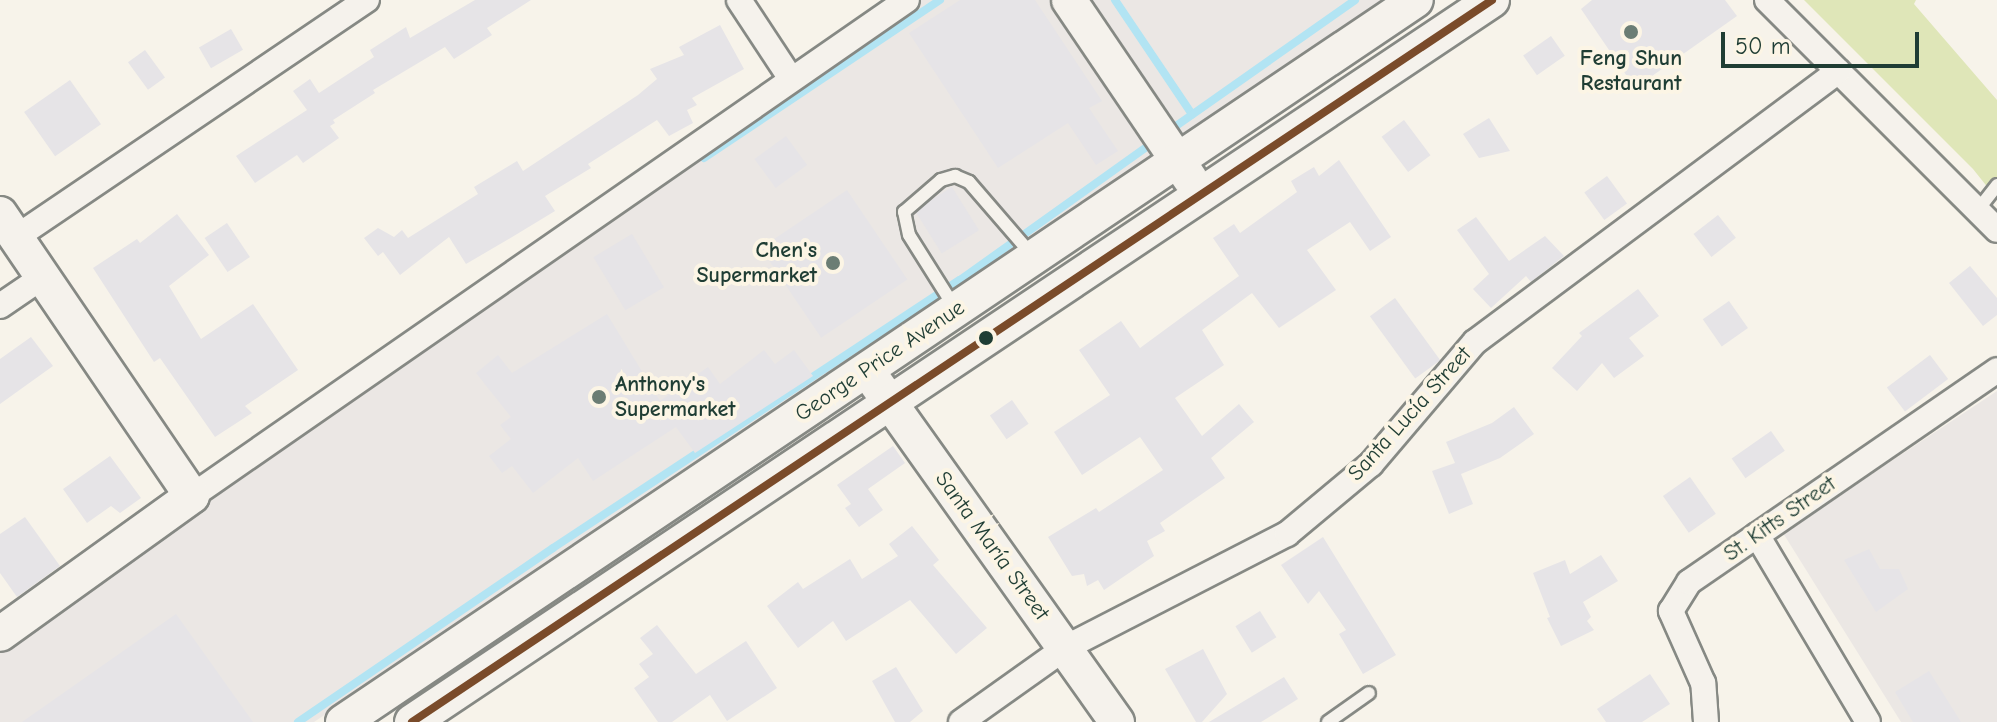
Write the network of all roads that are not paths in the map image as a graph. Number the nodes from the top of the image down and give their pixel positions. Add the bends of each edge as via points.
1 (367, 0) edge
2 (739, 0) edge
3 (907, 0) edge
4 (1069, 0) edge
5 (1416, 0) edge
6 (1492, 0) edge
7 (1767, 0) edge
8 (1838, 71) junction
9 (791, 79) junction
10 (1178, 160) junction
11 (1997, 185) edge
12 (1202, 197) junction
13 (1977, 212) junction
14 (8, 226) edge
15 (1997, 230) edge
16 (1034, 258) junction
17 (41, 278) junction
18 (0, 306) edge
19 (956, 309) junction
20 (1997, 370) edge
21 (867, 371) junction
22 (888, 402) junction
23 (192, 496) junction
24 (1757, 535) junction
25 (0, 634) edge
26 (1065, 648) junction
27 (1369, 693) dead end
28 (343, 722) edge
29 (412, 722) edge
30 (961, 722) edge
31 (1117, 722) edge
32 (1328, 722) edge
33 (1706, 722) edge
34 (1868, 722) edge

1 - 14 street
2 - 9 street
3 - 9 street
4 - 10 main road
5 - 10 main road, George Price Avenue
6 - 12 main road, George Price Avenue
7 - 8 street
8 - 13 street
8 - 26 street, Santa Lucía Street via 1475,342 1371,464 1287,534
9 - 23 street
10 - 12 main road
10 - 16 main road, George Price Avenue
11 - 13 lane
12 - 22 main road, George Price Avenue
13 - 15 street
14 - 17 main road
16 - 19 main road, George Price Avenue
16 - 19 lane via 969,182 955,176 941,180 904,212 909,235
17 - 18 street
17 - 23 main road
19 - 21 main road, George Price Avenue
20 - 24 street, St. Kitts Street
21 - 22 main road, Santa María Street
21 - 28 main road, George Price Avenue
22 - 26 main road, Santa María Street
22 - 29 main road, George Price Avenue
23 - 25 main road
24 - 33 street, St. Kitts Street via 1689,582 1671,611 1703,683
24 - 34 street
26 - 30 street, Santa Lucía Street
26 - 31 main road, Santa María Street
27 - 32 lane

